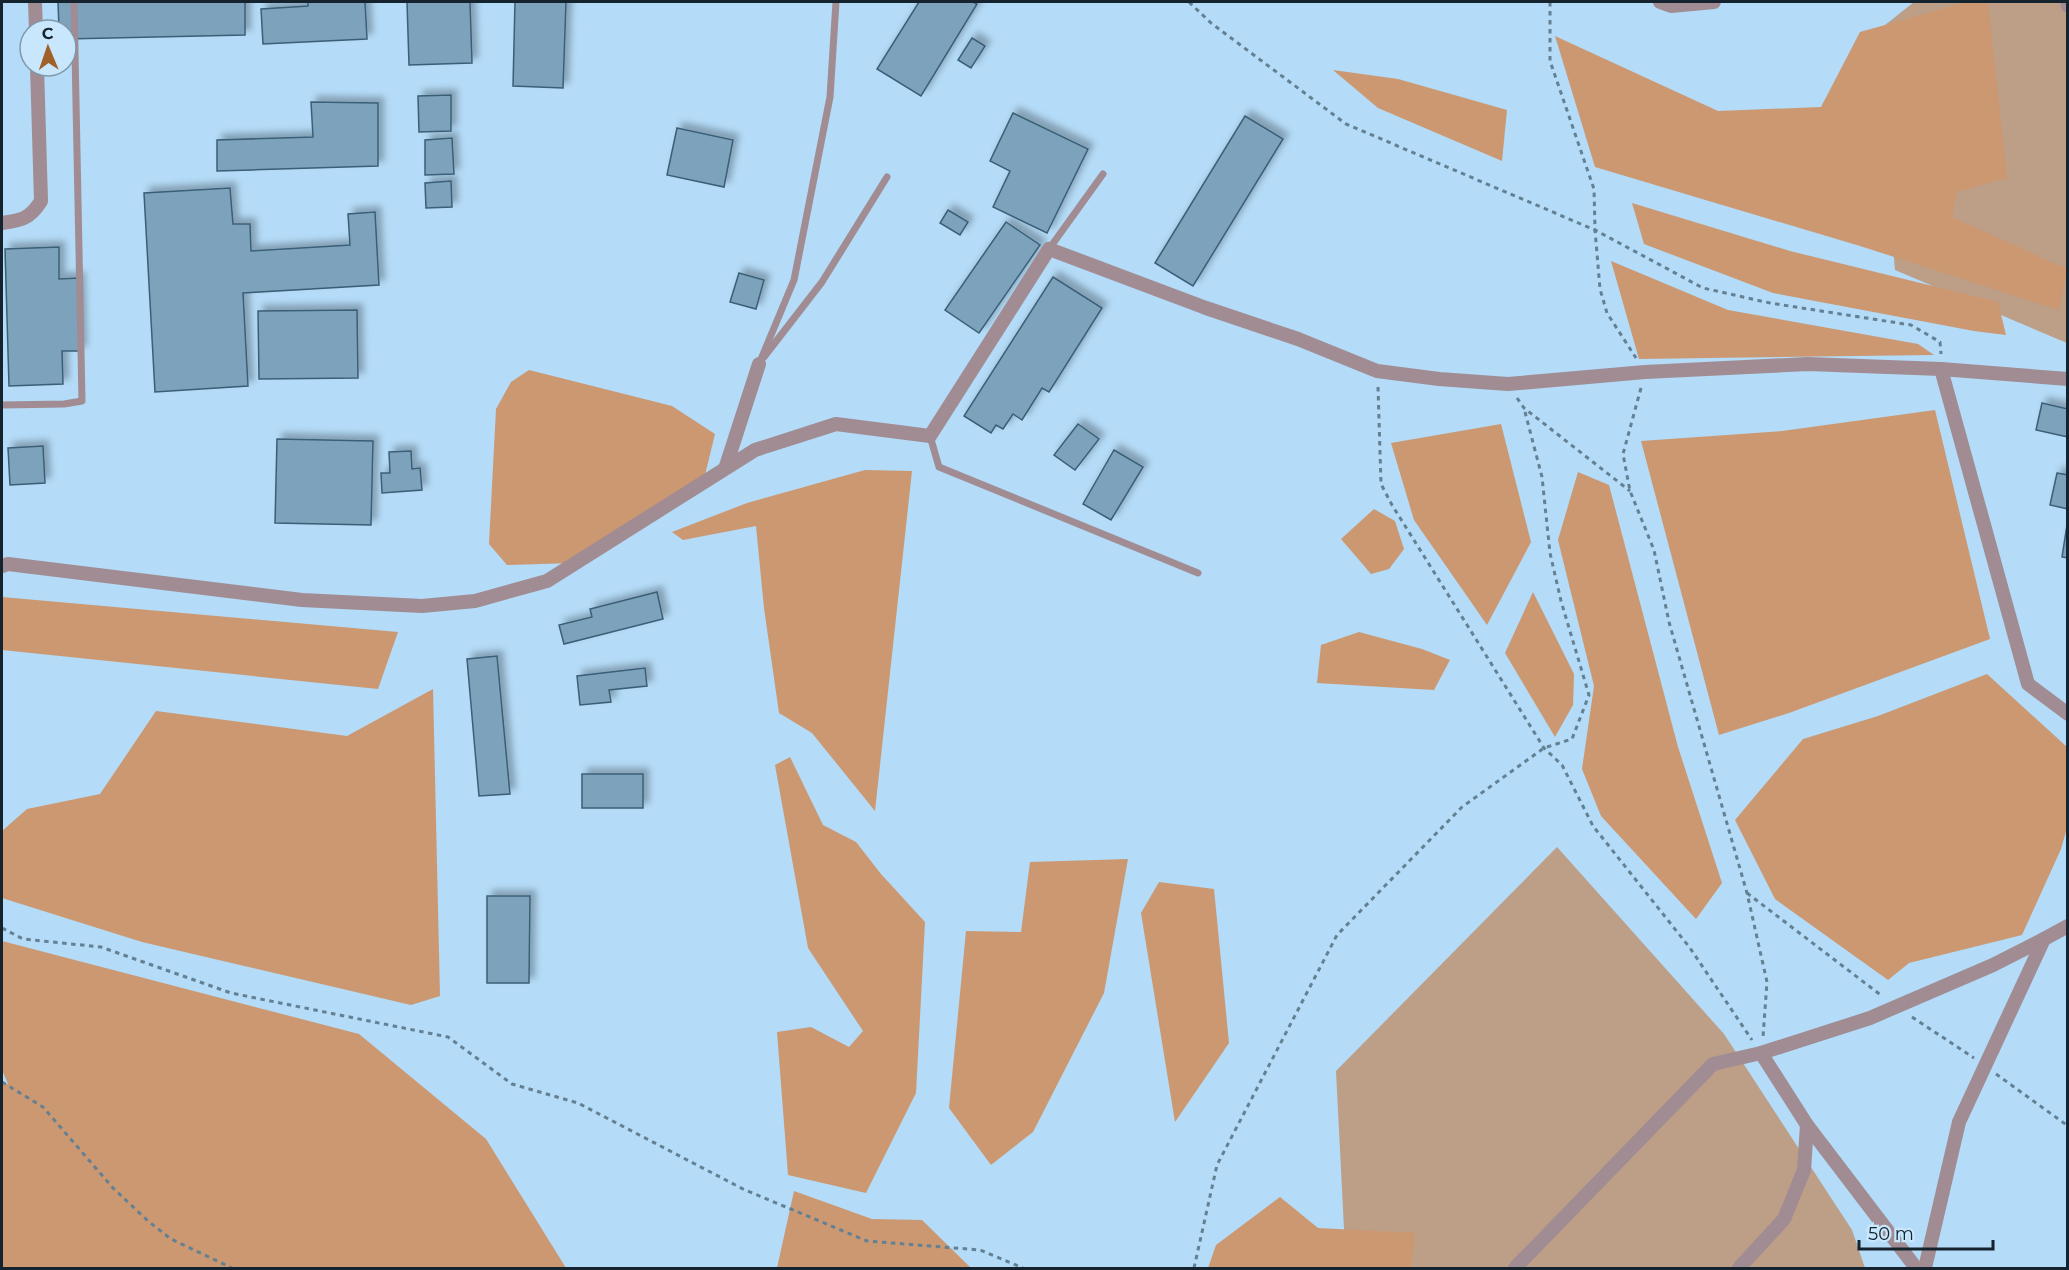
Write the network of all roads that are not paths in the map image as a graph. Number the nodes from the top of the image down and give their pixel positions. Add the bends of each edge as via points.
1 (35, 2) edge
2 (74, 2) edge
3 (836, 2) edge
4 (1660, 2) edge
5 (1714, 2) edge
6 (36, 18) edge
7 (37, 78) edge
8 (1103, 174) dead end
9 (887, 177) dead end
10 (2, 223) edge
11 (1049, 249) junction
12 (759, 364) junction
13 (1941, 369) junction
14 (2067, 379) edge
15 (2, 405) edge
16 (930, 436) junction
17 (726, 466) junction
18 (2, 566) edge
19 (1198, 573) dead end
20 (2067, 714) edge
21 (2067, 926) edge
22 (2044, 939) junction
23 (1761, 1053) junction
24 (1807, 1125) junction
25 (1515, 1269) edge
26 (1739, 1269) edge
27 (1916, 1269) edge
28 (1925, 1269) edge

1 - 6 street
2 - 15 lane via 81,401 64,405
3 - 12 lane via 831,97 794,280
4 - 5 street via 1671,6
7 - 10 street via 41,201 33,214
8 - 11 lane
9 - 12 lane via 822,282
11 - 13 street via 1377,370 1439,379 1508,384 1808,364
11 - 16 street
12 - 17 street
13 - 14 street
13 - 20 street via 2028,684
16 - 17 street via 836,424 755,450
16 - 19 lane via 939,467
17 - 18 street via 547,581 476,602 422,606 302,600
21 - 22 street
22 - 23 street via 1870,1018
22 - 28 street via 1959,1122
23 - 24 street
23 - 25 street via 1713,1064
24 - 26 street via 1804,1170 1784,1219
24 - 27 street

